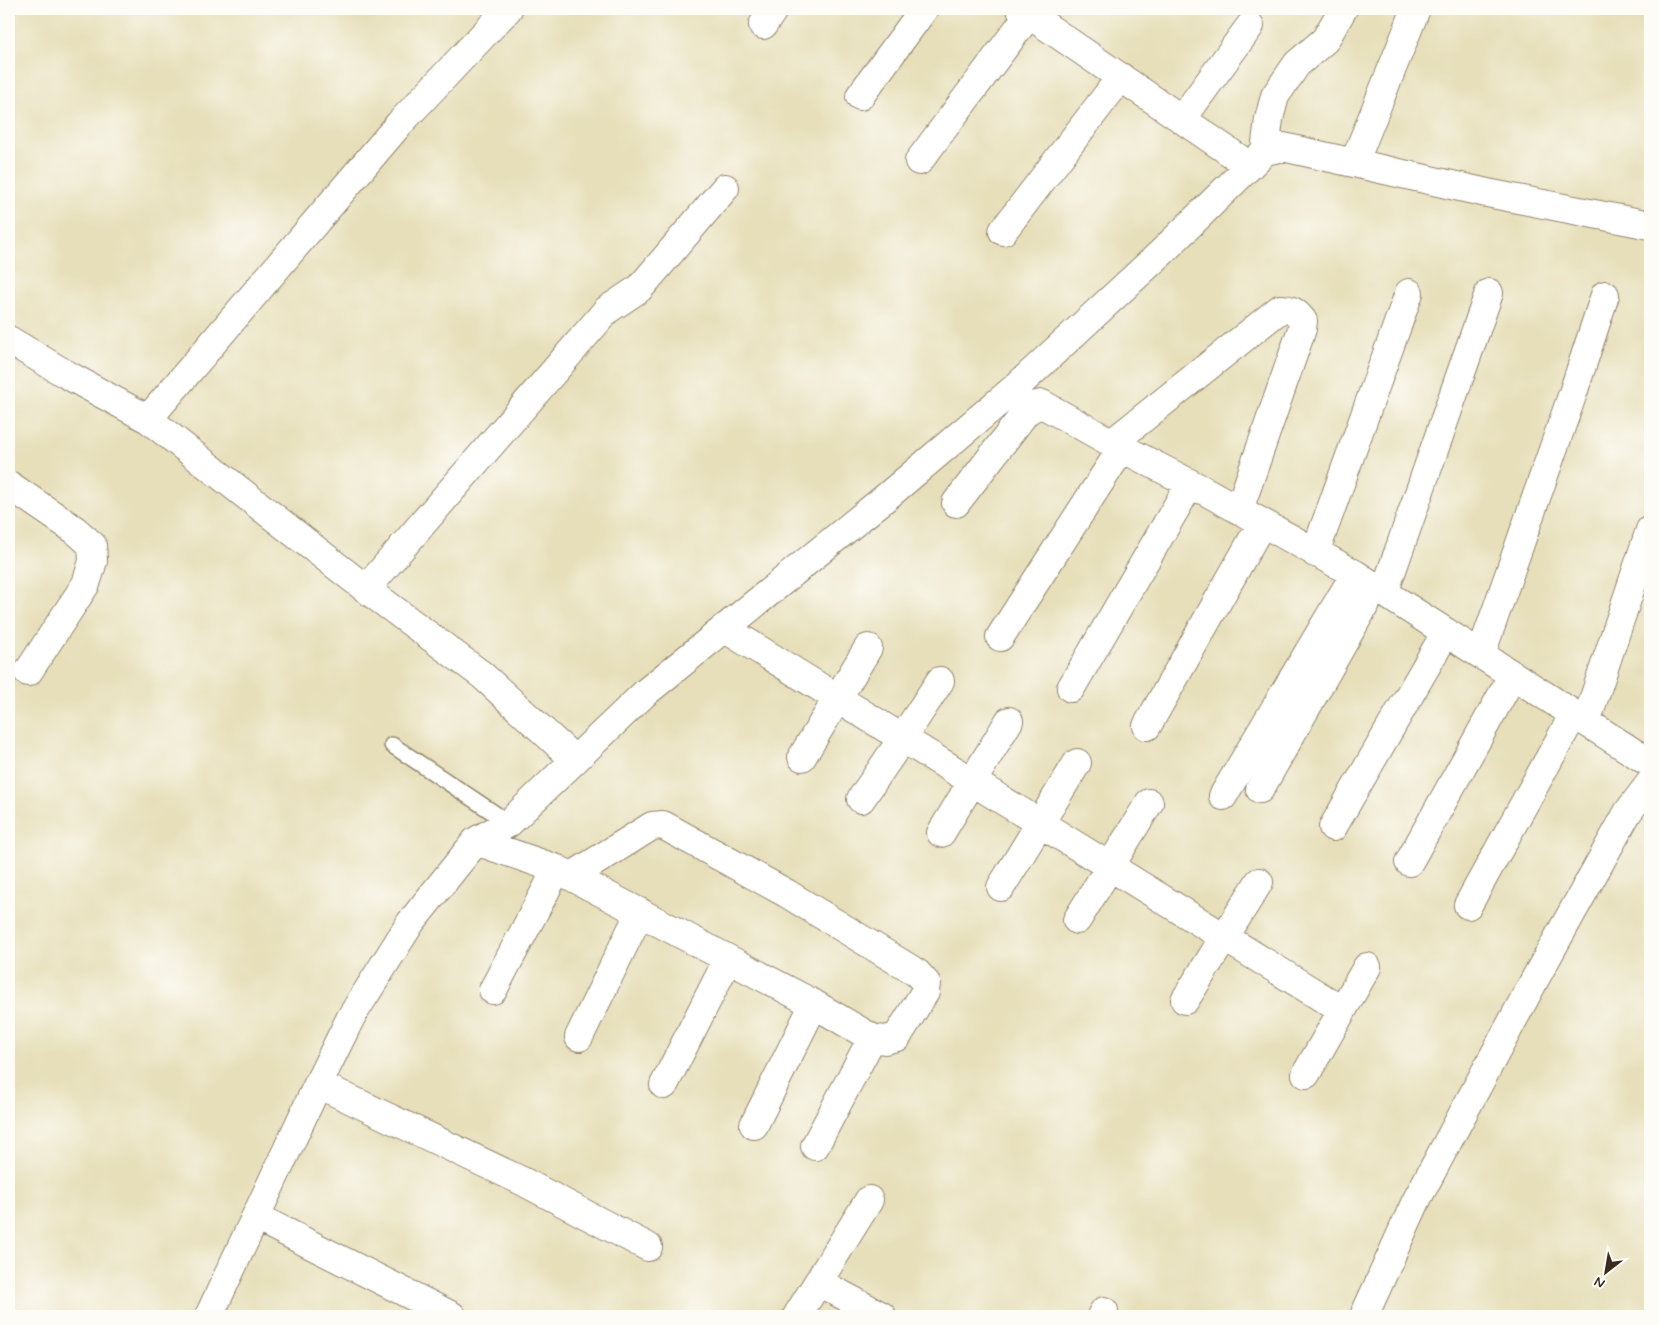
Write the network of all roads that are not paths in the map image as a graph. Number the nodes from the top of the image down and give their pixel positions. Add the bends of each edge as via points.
1 (508, 9) edge
2 (924, 9) edge
3 (1343, 9) edge
4 (1416, 9) edge
5 (1028, 11) edge
6 (1250, 26) dead end
7 (1121, 77) junction
8 (860, 96) dead end
9 (1182, 119) junction
10 (1258, 158) junction
11 (919, 161) dead end
12 (1354, 163) junction
13 (725, 188) dead end
14 (1650, 225) edge
15 (1003, 231) dead end
16 (1409, 293) dead end
17 (1489, 293) dead end
18 (1605, 295) dead end
19 (9, 340) edge
20 (148, 419) junction
21 (1117, 446) junction
22 (1190, 484) junction
23 (9, 485) edge
24 (956, 503) dead end
25 (1250, 516) junction
26 (1650, 530) edge
27 (1315, 552) junction
28 (1371, 585) junction
29 (366, 589) junction
30 (724, 628) junction
31 (1446, 632) junction
32 (1000, 637) dead end
33 (868, 648) dead end
34 (1481, 654) junction
35 (28, 672) dead end
36 (1513, 675) junction
37 (940, 681) dead end
38 (1071, 688) dead end
39 (838, 699) junction
40 (1580, 718) junction
41 (1009, 721) dead end
42 (1147, 726) dead end
43 (902, 739) junction
44 (392, 745) dead end
45 (802, 757) dead end
46 (575, 760) junction
47 (1077, 763) dead end
48 (1650, 763) edge
49 (971, 781) junction
50 (1650, 783) edge
51 (1260, 789) dead end
52 (1223, 796) dead end
53 (861, 799) dead end
54 (1149, 803) dead end
55 (509, 823) junction
56 (1040, 824) junction
57 (1333, 827) dead end
58 (942, 833) dead end
59 (476, 841) junction
60 (1409, 862) dead end
61 (1110, 867) junction
62 (565, 872) junction
63 (1259, 882) dead end
64 (1001, 887) dead end
65 (1468, 905) dead end
66 (640, 912) junction
67 (1077, 920) dead end
68 (1224, 938) junction
69 (728, 959) junction
70 (1367, 967) dead end
71 (493, 990) dead end
72 (1185, 1000) dead end
73 (814, 1004) junction
74 (1342, 1010) junction
75 (579, 1037) dead end
76 (872, 1038) junction
77 (1306, 1074) dead end
78 (318, 1084) junction
79 (664, 1085) dead end
80 (754, 1125) dead end
81 (815, 1146) dead end
82 (869, 1200) dead end
83 (256, 1218) junction
84 (648, 1247) dead end
85 (818, 1282) junction
86 (209, 1316) edge
87 (452, 1316) edge
88 (797, 1316) edge
89 (882, 1316) edge
90 (1364, 1316) edge

1 - 20 street via 400,123
2 - 8 street
3 - 10 street via 1325,40 1297,64 1275,96
4 - 12 street
5 - 7 street
5 - 11 street
6 - 9 street
7 - 9 street
7 - 15 street
9 - 10 street
10 - 12 street via 1283,147
10 - 30 street via 1015,388
12 - 14 street
13 - 29 street via 640,288 607,310
16 - 27 street
17 - 28 street
18 - 34 street
19 - 20 street
20 - 29 street
21 - 22 street
21 - 24 street via 1042,404 1036,405 1026,412
21 - 25 street via 1280,309 1290,309 1303,321 1302,329
21 - 32 street
22 - 25 street
22 - 38 street
23 - 35 street via 92,545 93,561 86,584
25 - 27 street
25 - 42 street
26 - 40 street
27 - 28 street
28 - 31 street
28 - 51 street
28 - 52 street
29 - 46 street via 482,675
30 - 39 street
30 - 46 street via 645,693
31 - 34 street
31 - 57 street
33 - 39 street
34 - 36 street
36 - 40 street
36 - 60 street
37 - 43 street
39 - 43 street
39 - 45 street
40 - 48 street
40 - 65 street
41 - 49 street
43 - 49 street
43 - 53 street
44 - 55 lane
46 - 55 street
47 - 56 street
49 - 56 street
49 - 58 street
50 - 90 street via 1628,812 1526,996 1416,1201
54 - 61 street
55 - 59 street
56 - 61 street
56 - 64 street
59 - 62 street
59 - 78 street via 411,922 351,1017
61 - 67 street
61 - 68 street
62 - 66 street
62 - 71 street
62 - 76 street via 652,826 663,825 680,833 917,973 926,983 925,992 897,1037 885,1040
63 - 68 street
66 - 69 street
66 - 75 street
68 - 72 street
68 - 74 street
69 - 73 street
69 - 79 street
70 - 74 street
73 - 76 street
73 - 80 street
74 - 77 street
76 - 81 street
78 - 83 street
78 - 84 street via 522,1181
82 - 85 street
83 - 86 street
83 - 87 street
85 - 88 street
85 - 89 street

